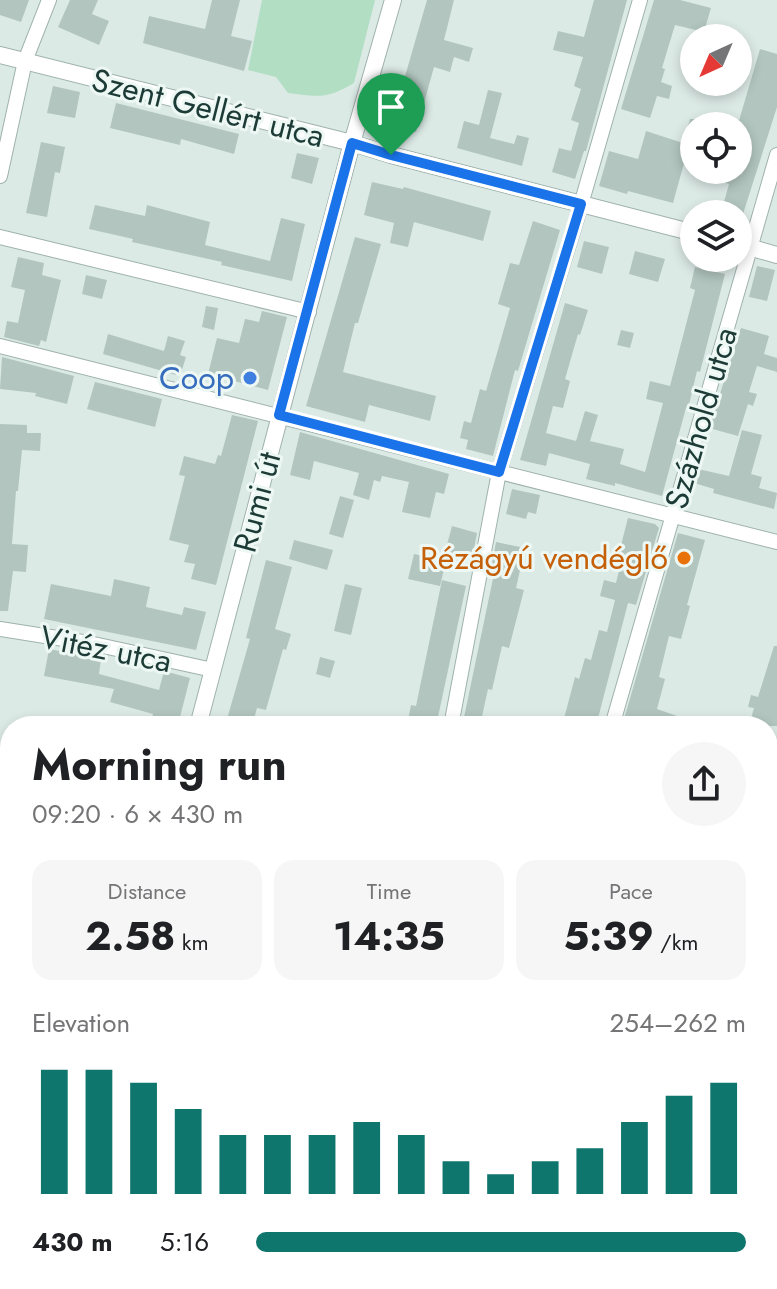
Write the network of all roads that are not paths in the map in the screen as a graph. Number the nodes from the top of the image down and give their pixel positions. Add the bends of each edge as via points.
1 (49, 0) edge
2 (393, 0) edge
3 (640, 0) edge
4 (0, 55) edge
5 (25, 61) junction
6 (352, 143) junction
7 (777, 155) edge
8 (0, 176) edge
9 (581, 204) junction
10 (752, 224) edge
11 (680, 229) edge
12 (0, 237) edge
13 (752, 248) edge
14 (777, 255) edge
15 (737, 272) edge
16 (309, 312) junction
17 (0, 346) edge
18 (279, 415) junction
19 (499, 472) junction
20 (672, 516) junction
21 (777, 542) edge
22 (0, 629) edge
23 (213, 670) junction
24 (201, 716) edge
25 (453, 716) edge
26 (615, 716) edge

1 - 5 street
2 - 6 street, Rumi út
3 - 9 street
4 - 5 street, Szent Gellért utca
5 - 6 street, Szent Gellért utca
5 - 8 street
6 - 9 street, Szent Gellért utca
6 - 16 street, Rumi út
7 - 10 street, Százhold utca
9 - 11 street, Szent Gellért utca
9 - 19 street
12 - 16 street
13 - 14 street
15 - 20 street, Százhold utca
16 - 18 street, Rumi út
17 - 18 street
18 - 19 street
18 - 23 street, Rumi út
19 - 20 street
19 - 25 street
20 - 21 street
20 - 26 street, Százhold utca
22 - 23 street, Vitéz utca
23 - 24 street, Rumi út

